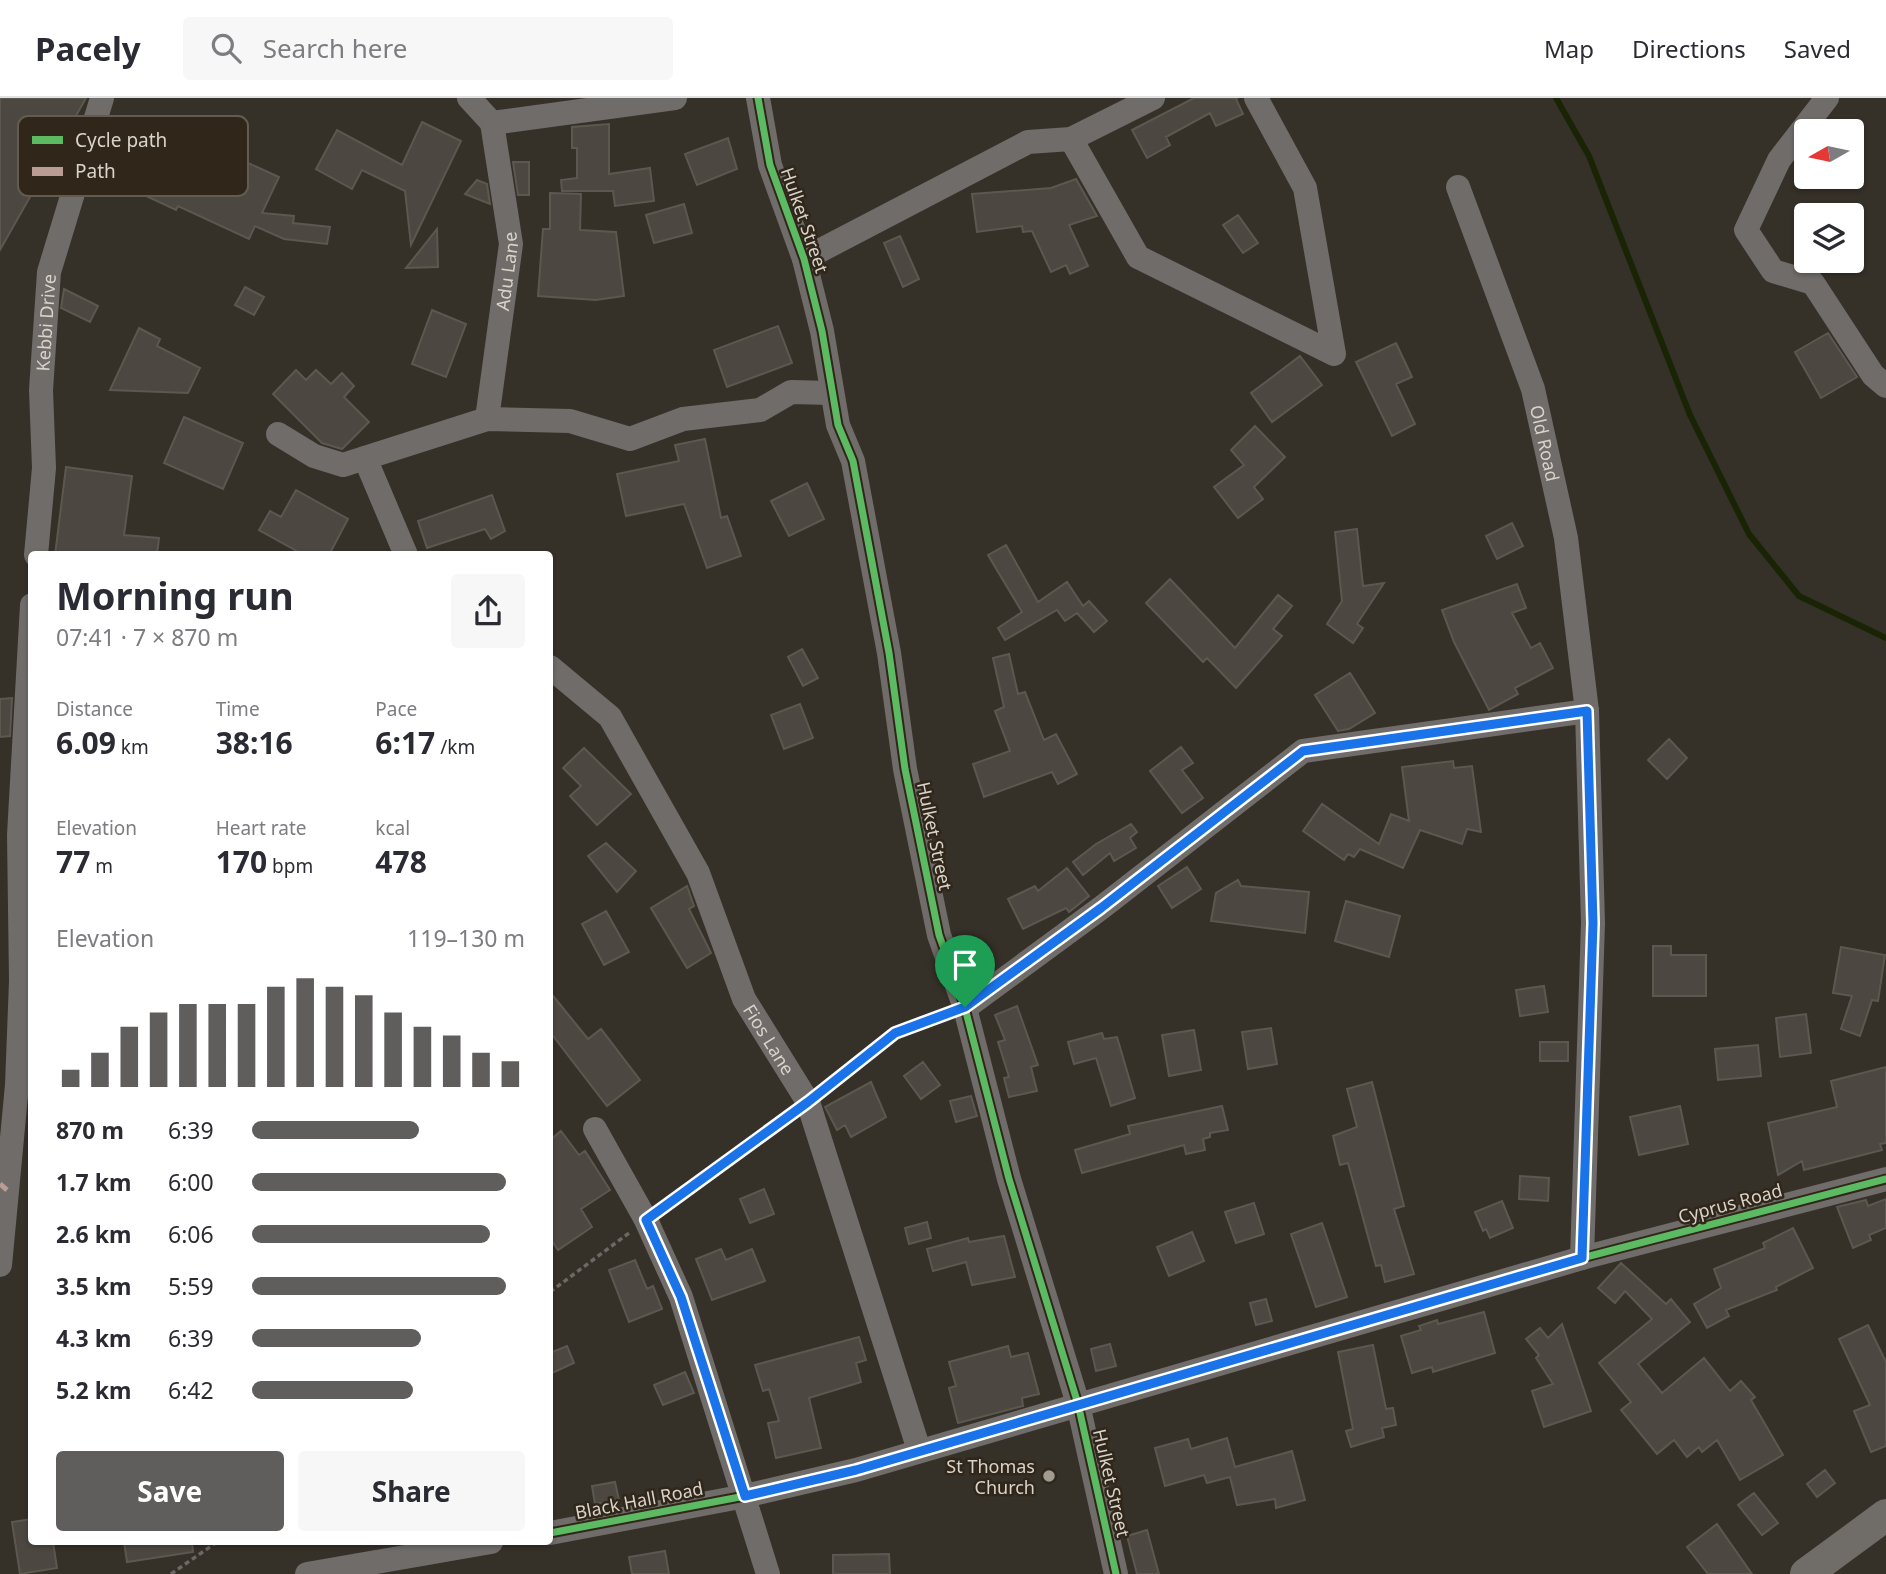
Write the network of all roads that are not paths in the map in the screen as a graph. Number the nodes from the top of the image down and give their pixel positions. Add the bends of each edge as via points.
1 (102, 98) edge
2 (468, 98) edge
3 (675, 98) edge
4 (758, 98) edge
5 (1153, 98) edge
6 (1256, 98) edge
7 (1827, 98) edge
8 (97, 116) edge
9 (492, 123) junction
10 (1071, 139) junction
11 (1458, 187) dead end
12 (72, 196) edge
13 (804, 259) junction
14 (1886, 386) edge
15 (831, 393) junction
16 (487, 419) junction
17 (278, 434) dead end
18 (365, 458) junction
19 (36, 551) edge
20 (404, 551) edge
21 (553, 670) edge
22 (28, 676) edge
23 (1587, 711) junction
24 (965, 1007) junction
25 (595, 1129) dead end
26 (1886, 1179) edge
27 (1582, 1258) junction
28 (0, 1265) edge
29 (1077, 1404) junction
30 (919, 1450) junction
31 (745, 1496) junction
32 (1886, 1515) edge
33 (553, 1531) edge
34 (474, 1545) edge
35 (307, 1574) edge
36 (768, 1574) edge
37 (1116, 1574) edge
38 (1806, 1574) edge

1 - 8 street, Kebbi Drive
2 - 9 street
3 - 9 street
4 - 13 street, Hulket Street via 769,165
5 - 10 street
6 - 10 street via 1305,188 1334,354 1138,257
7 - 14 street via 1779,160 1746,230 1773,271 1813,282 1873,375
9 - 16 street, Adu Lane via 511,244
10 - 13 street via 1028,142
11 - 23 street, Old Road via 1533,389 1566,538
12 - 19 street, Kebbi Drive via 49,272 41,390 44,468
13 - 15 street, Hulket Street
15 - 16 street via 792,392 760,410 683,419 630,439 570,421
15 - 24 street, Hulket Street via 853,461 869,536 905,769 937,922
16 - 18 street
17 - 18 street via 314,456 343,465
18 - 20 street
21 - 30 street, Fios Lane via 610,717 698,873 744,999 808,1102
22 - 28 street via 19,835 17,1085
23 - 24 street via 1303,751
23 - 27 street, Old Road via 1593,923
24 - 29 street, Hulket Street via 1009,1178
25 - 31 street via 646,1220 681,1297
26 - 27 street, Cyprus Road
27 - 29 street, Black Hall Road
29 - 30 street, Black Hall Road
29 - 37 street, Hulket Street
30 - 31 street, Black Hall Road
31 - 33 street, Black Hall Road
31 - 36 street
32 - 38 main road
34 - 35 street

